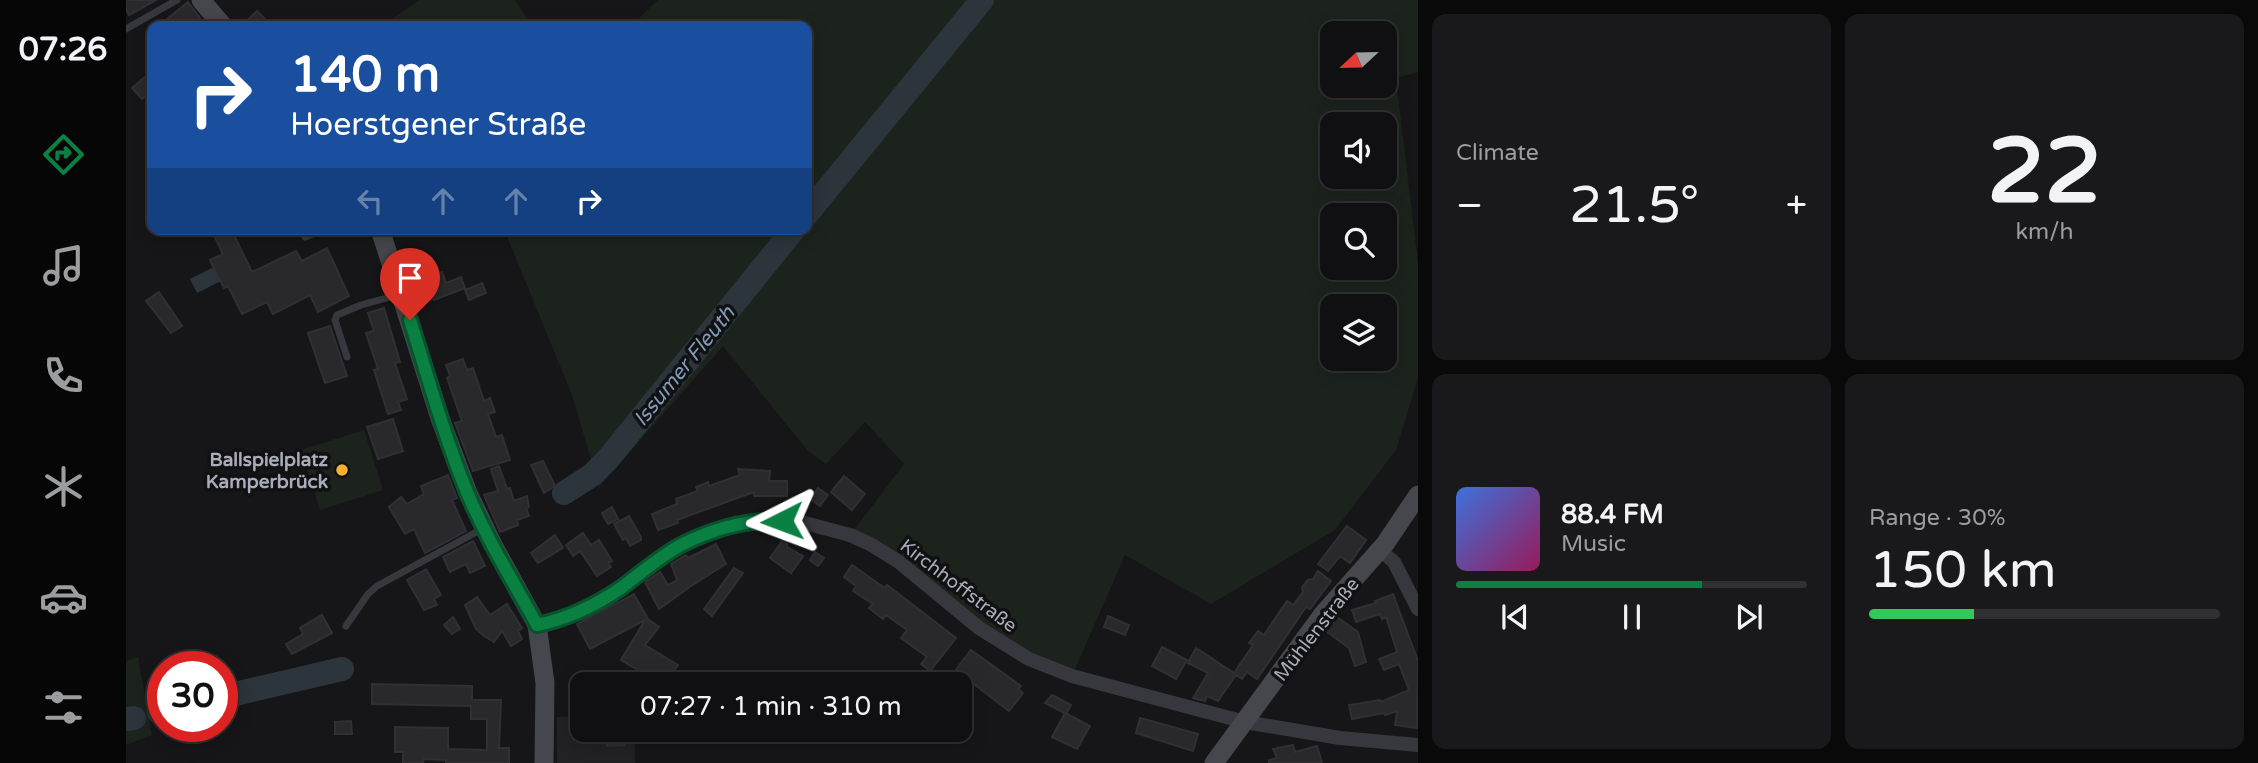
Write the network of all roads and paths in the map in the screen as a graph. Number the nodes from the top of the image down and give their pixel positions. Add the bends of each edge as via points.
1 (177, 0) edge
2 (201, 0) edge
3 (219, 21) edge
4 (126, 29) edge
5 (310, 235) edge
6 (382, 235) edge
7 (305, 237) dead end
8 (401, 294) junction
9 (347, 357) dead end
10 (1418, 495) edge
11 (485, 528) junction
12 (1380, 550) junction
13 (1418, 609) edge
14 (537, 625) junction
15 (346, 626) dead end
16 (1245, 722) junction
17 (1418, 745) edge
18 (544, 763) edge
19 (1214, 763) edge

1 - 4 lane
2 - 3 main road
5 - 7 lane
6 - 8 main road
8 - 9 lane via 337,315
8 - 11 main road via 441,421
10 - 12 main road, Mühlenstraße
11 - 14 main road
11 - 15 lane via 377,586
12 - 13 street via 1395,562
12 - 16 main road, Mühlenstraße via 1323,614
14 - 16 street, Kirchhoffstraße via 579,612 683,544 722,528 762,520 801,522 870,544 979,628 1029,659 1072,677
14 - 18 main road via 545,683
16 - 17 street, Kirchhoffstraße
16 - 19 main road, Mühlenstraße

